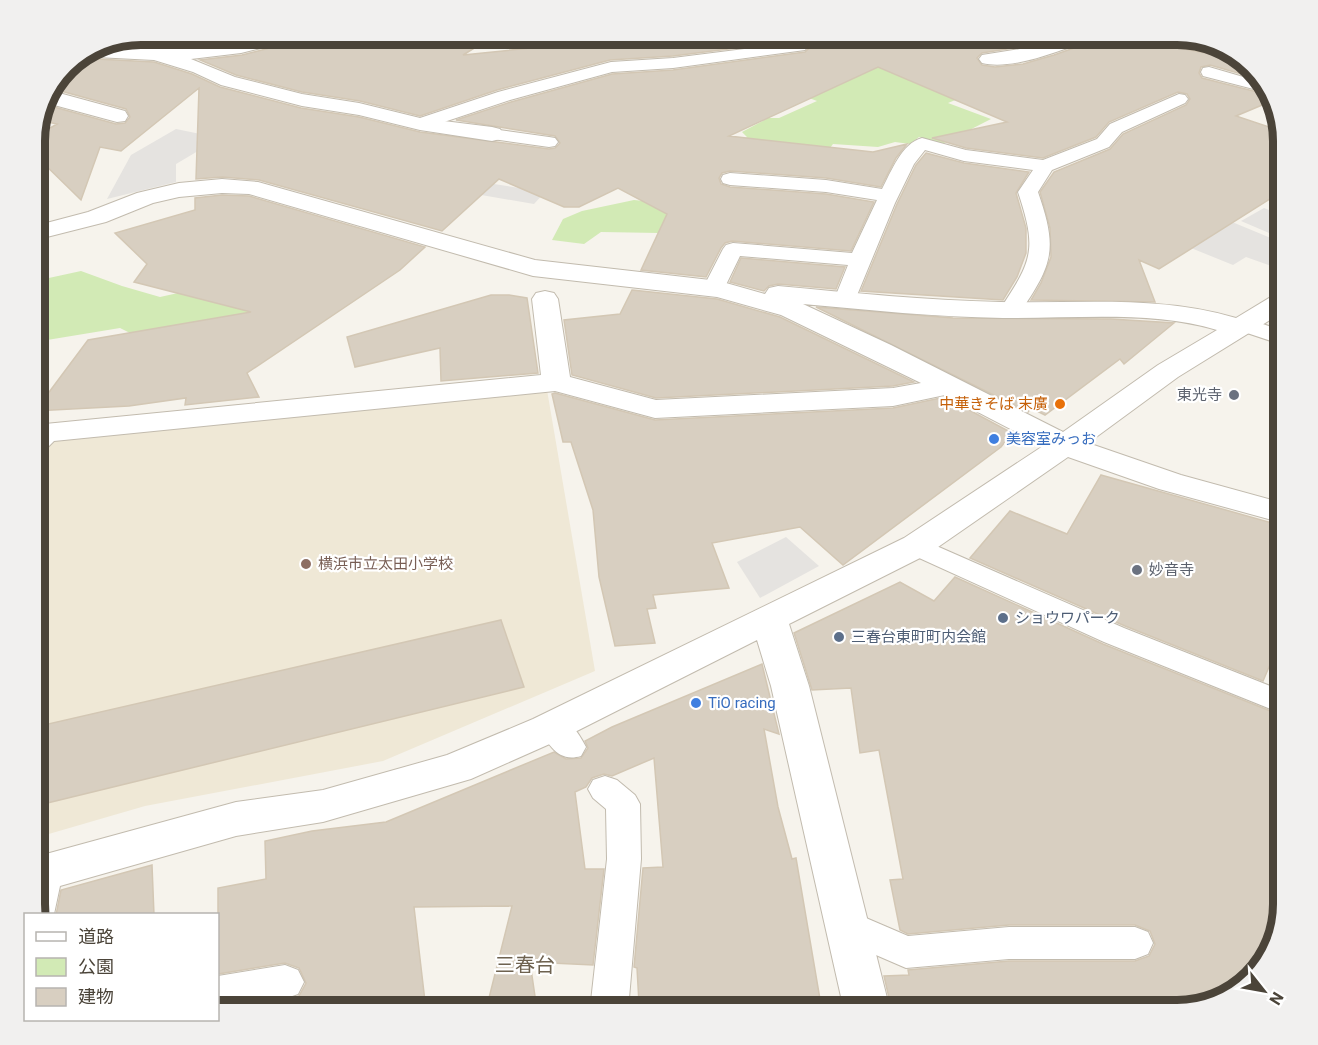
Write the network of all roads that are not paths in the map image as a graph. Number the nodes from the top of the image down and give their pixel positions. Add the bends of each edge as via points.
1 (246, 45) edge
2 (606, 45) edge
3 (1051, 45) edge
4 (799, 47) dead end
5 (105, 52) edge
6 (159, 55) junction
7 (989, 59) dead end
8 (611, 67) junction
9 (1209, 72) dead end
10 (1255, 86) edge
11 (55, 99) edge
12 (1179, 99) dead end
13 (117, 116) dead end
14 (420, 124) junction
15 (492, 134) joint
16 (549, 142) dead end
17 (1045, 166) junction
18 (730, 179) dead end
19 (888, 196) junction
20 (45, 230) edge
21 (859, 260) junction
22 (716, 289) junction
23 (545, 299) dead end
24 (845, 300) junction
25 (1273, 307) edge
26 (1011, 309) junction
27 (1240, 326) junction
28 (1273, 335) edge
29 (556, 382) junction
30 (948, 386) junction
31 (45, 433) edge
32 (1065, 445) junction
33 (1273, 510) edge
34 (916, 546) junction
35 (769, 619) junction
36 (1273, 698) edge
37 (605, 789) dead end
38 (45, 882) edge
39 (845, 925) junction
40 (1135, 943) dead end
41 (219, 993) edge
42 (270, 993) edge
43 (610, 1000) edge
44 (864, 1000) edge

1 - 6 street via 218,52
2 - 8 lane
3 - 7 street
4 - 8 lane
5 - 6 street
6 - 14 street via 228,81
8 - 14 lane
9 - 10 lane
11 - 13 street
12 - 17 lane via 1116,128 1103,143
14 - 15 street
15 - 16 lane
17 - 19 lane via 964,155 922,143 910,154
17 - 26 lane via 1028,192 1043,243 1037,269
18 - 19 lane via 826,186
19 - 21 lane
20 - 22 street via 179,190 250,188 533,268
21 - 22 lane via 733,249
21 - 24 lane
22 - 24 street
22 - 30 street via 791,309
23 - 29 street
24 - 26 street
25 - 27 street
26 - 27 street via 1133,310 1201,316
27 - 28 lane
27 - 32 street via 1168,371
29 - 30 street via 654,409 893,398
29 - 31 street
30 - 32 street
32 - 33 street via 1170,482
32 - 34 street
34 - 35 street
34 - 36 lane via 1114,635
35 - 38 street via 562,736 323,806 236,819
35 - 39 street via 790,686
37 - 43 lane via 623,804 624,859
39 - 40 lane via 906,952 1009,943
39 - 44 street
41 - 42 lane

